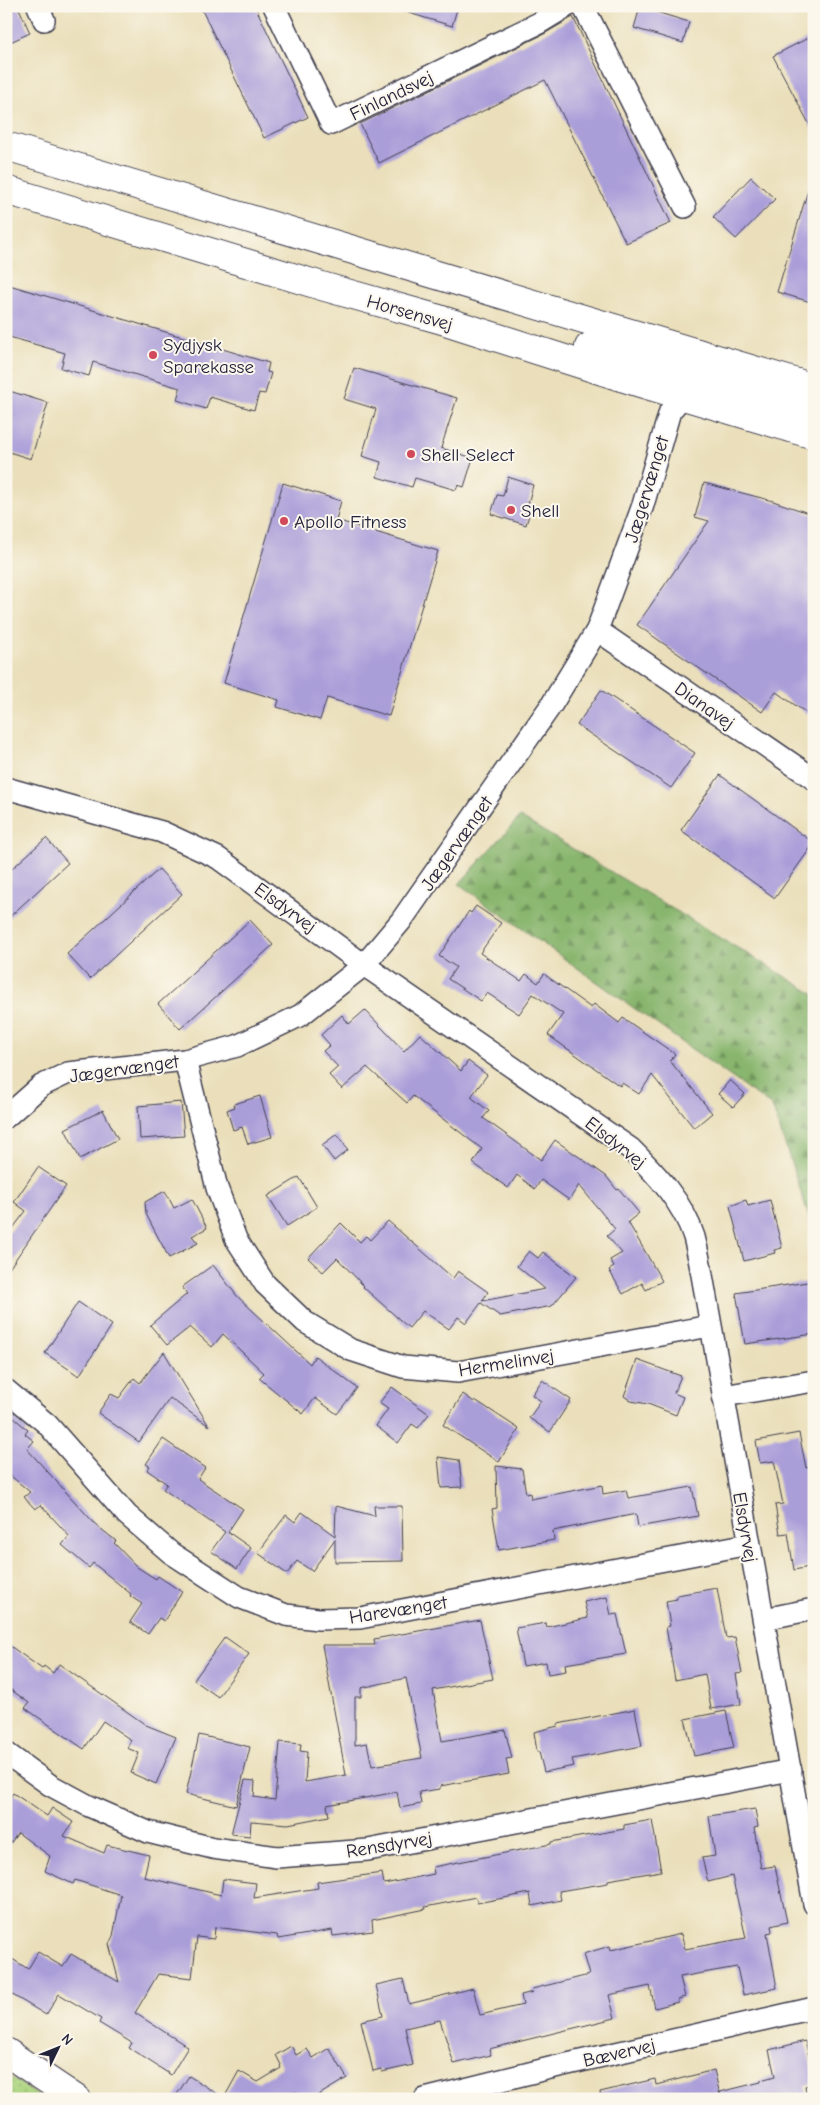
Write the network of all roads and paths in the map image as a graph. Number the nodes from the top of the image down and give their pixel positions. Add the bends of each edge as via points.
1 (274, 6) edge
2 (567, 6) edge
3 (583, 6) edge
4 (6, 146) edge
5 (6, 190) edge
6 (685, 207) dead end
7 (439, 320) junction
8 (698, 353) junction
9 (814, 388) edge
10 (684, 396) junction
11 (814, 408) edge
12 (814, 435) edge
13 (597, 630) junction
14 (814, 779) edge
15 (6, 788) edge
16 (364, 965) junction
17 (185, 1060) junction
18 (6, 1117) edge
19 (710, 1326) junction
20 (814, 1381) edge
21 (6, 1390) edge
22 (724, 1396) junction
23 (749, 1544) junction
24 (814, 1609) edge
25 (764, 1619) junction
26 (6, 1753) edge
27 (790, 1770) junction
28 (809, 1847) edge
29 (814, 1904) edge
30 (814, 2008) edge
31 (6, 2052) edge
32 (76, 2099) edge
33 (424, 2099) edge

1 - 2 street, Finlandsvej via 331,124 539,23
3 - 6 street
4 - 8 main road
5 - 7 main road, Horsensvej
7 - 8 main road via 480,313 673,372
7 - 10 main road, Horsensvej
8 - 9 main road
8 - 10 street, Jægervænget
10 - 11 main road via 711,377
10 - 12 main road, Horsensvej
10 - 13 street, Jægervænget via 670,411 643,505
13 - 14 street, Dianavej
13 - 16 street, Jægervænget via 552,704 401,921
15 - 16 street, Elsdyrvej via 162,832 218,858
16 - 17 street, Jægervænget via 301,1015 237,1046
16 - 19 street, Elsdyrvej via 631,1149 656,1174 676,1200 693,1235
17 - 18 street, Jægervænget via 68,1073 41,1086
17 - 19 street, Hermelinvej via 217,1188 236,1239 265,1284 305,1322 351,1350 403,1367 458,1372
19 - 22 street, Elsdyrvej
20 - 22 street
21 - 23 street, Harevænget via 47,1424 127,1515 171,1553 239,1597 286,1615 318,1619 360,1618
22 - 23 street, Elsdyrvej
23 - 25 street, Elsdyrvej
24 - 25 street
25 - 27 street, Elsdyrvej
26 - 27 street, Rensdyrvej via 50,1785 148,1832 213,1848 277,1857 368,1850
27 - 28 street, Elsdyrvej
28 - 29 street, Elsdyrvej
30 - 33 street, Bævervej
31 - 32 main road

